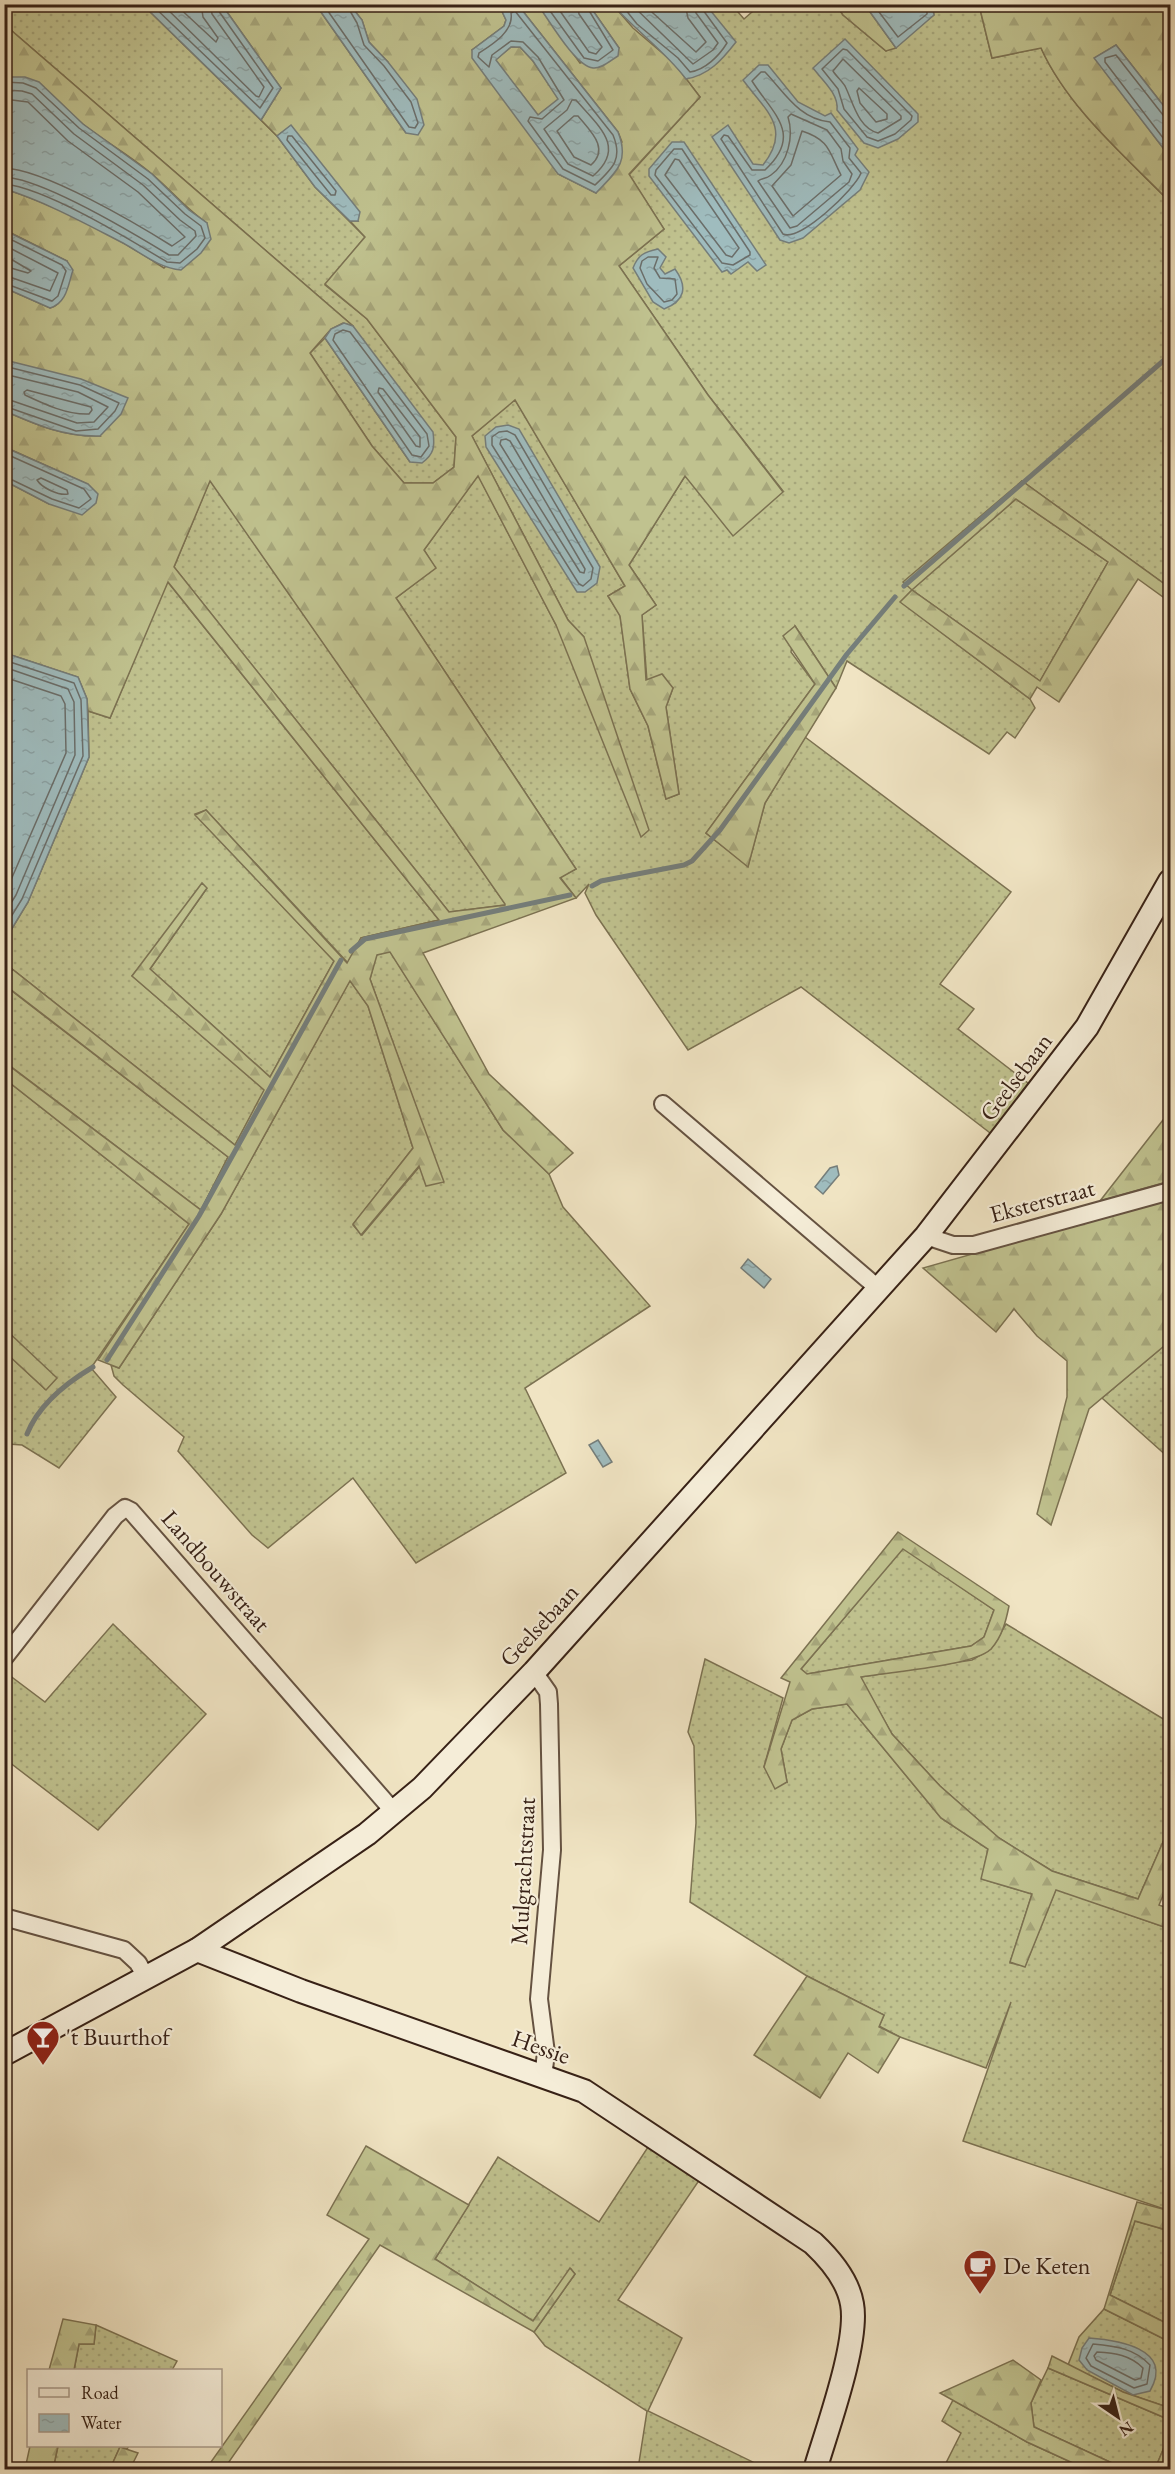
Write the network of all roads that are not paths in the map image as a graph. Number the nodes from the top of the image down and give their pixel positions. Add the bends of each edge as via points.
1 (1170, 881) edge
2 (663, 1104) dead end
3 (1170, 1191) edge
4 (926, 1236) junction
5 (879, 1289) junction
6 (4, 1658) edge
7 (534, 1672) junction
8 (395, 1813) junction
9 (4, 1917) edge
10 (197, 1950) junction
11 (146, 1977) junction
12 (4, 2054) edge
13 (543, 2077) junction
14 (815, 2469) edge

1 - 4 street, Geelsebaan via 1087,1027
2 - 5 street
3 - 4 street, Eksterstraat via 974,1245 953,1245
4 - 5 street, Geelsebaan
5 - 7 street, Geelsebaan
6 - 8 street, Landbouwstraat via 125,1508
7 - 8 street, Geelsebaan
7 - 13 street, Mulgrachtstraat via 548,1692 550,1715 552,1850 539,1999 546,2053
8 - 10 street, Geelsebaan
9 - 11 street via 124,1950
10 - 11 street
10 - 13 street, Hessie
11 - 12 street
13 - 14 street, Hessie via 584,2091 813,2243 835,2268 846,2284 854,2319 851,2343

